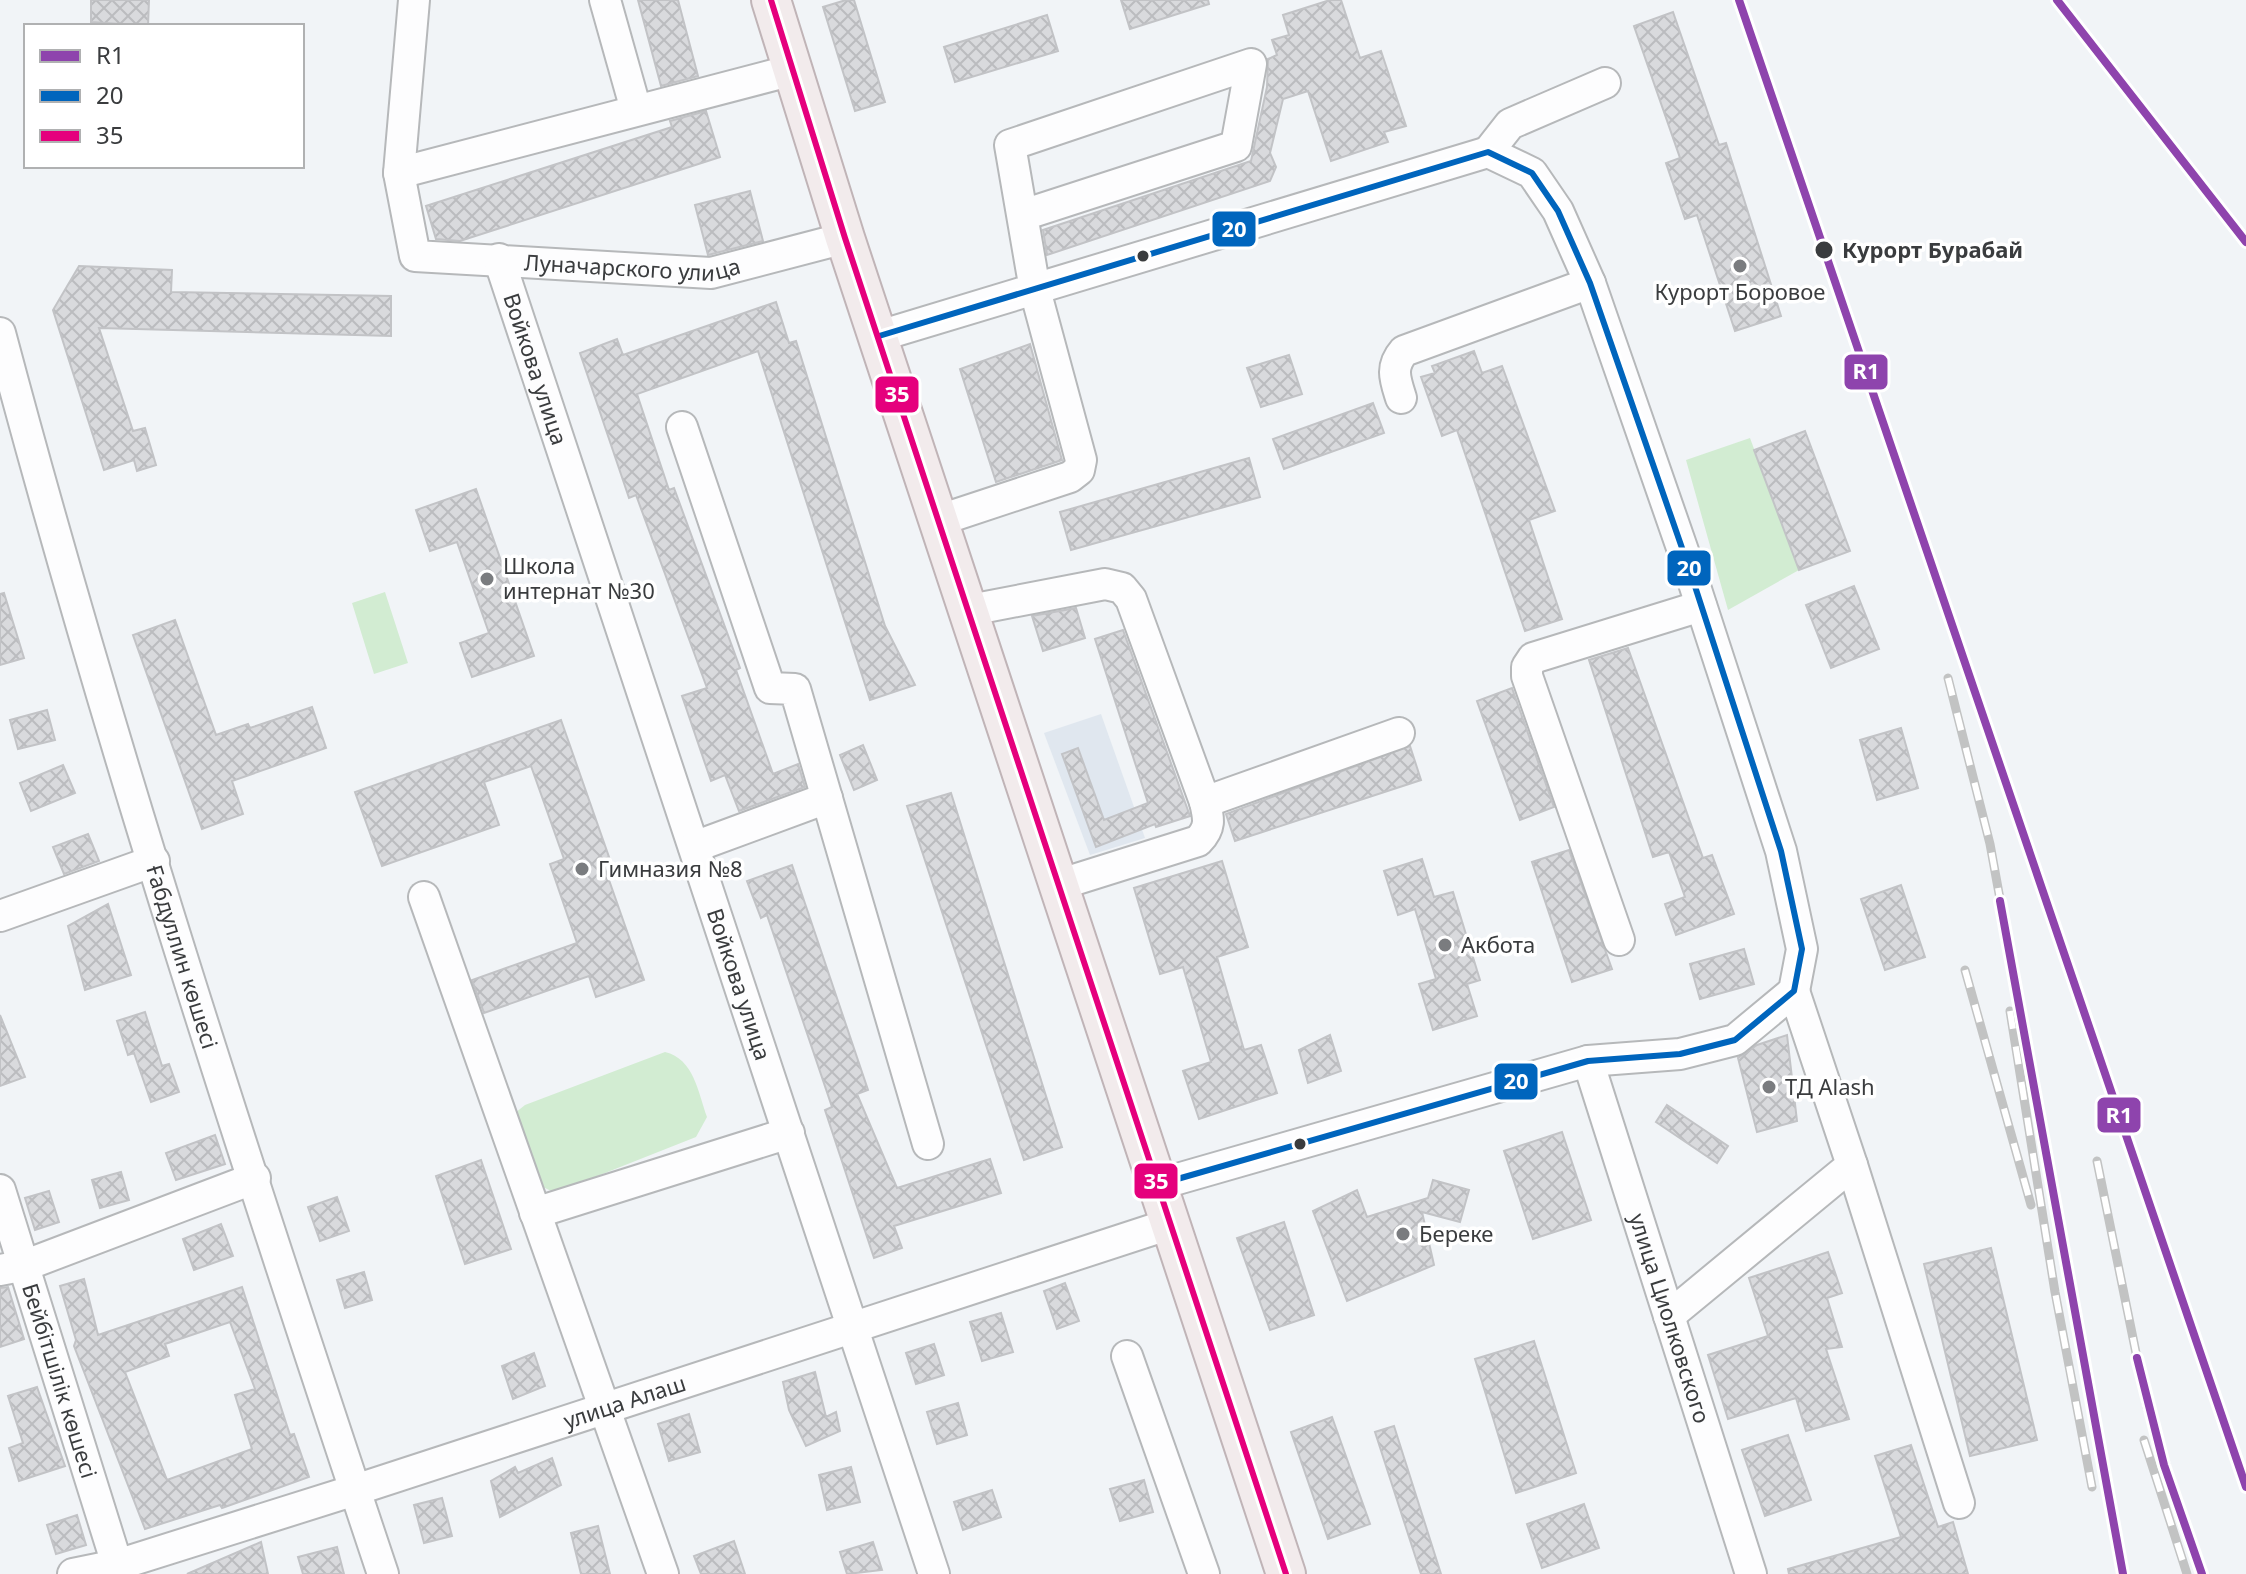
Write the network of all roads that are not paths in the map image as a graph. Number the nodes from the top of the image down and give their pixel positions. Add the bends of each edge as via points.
1 (414, 0) edge
2 (605, 0) edge
3 (771, 0) edge
4 (793, 70) junction
5 (1605, 83) dead end
6 (636, 110) junction
7 (1488, 152) junction
8 (399, 173) junction
9 (1023, 215) junction
10 (845, 238) junction
11 (499, 259) junction
12 (1590, 283) junction
13 (1035, 290) junction
14 (0, 333) edge
15 (879, 336) junction
16 (1401, 398) dead end
17 (682, 427) dead end
18 (940, 520) junction
19 (1701, 606) junction
20 (970, 610) junction
21 (1399, 733) dead end
22 (827, 798) junction
23 (1205, 802) junction
24 (694, 847) junction
25 (154, 861) junction
26 (1061, 884) junction
27 (424, 897) dead end
28 (0, 916) edge
29 (1619, 940) dead end
30 (1794, 991) junction
31 (1588, 1061) junction
32 (789, 1133) junction
33 (928, 1144) dead end
34 (1852, 1165) junction
35 (255, 1178) junction
36 (1160, 1184) junction
37 (0, 1190) edge
38 (535, 1213) junction
39 (1173, 1223) junction
40 (13, 1268) edge
41 (1669, 1316) junction
42 (853, 1325) junction
43 (1127, 1356) dead end
44 (603, 1407) junction
45 (355, 1490) junction
46 (1959, 1503) dead end
47 (118, 1569) edge
48 (73, 1574) edge
49 (383, 1574) edge
50 (663, 1574) edge
51 (934, 1574) edge
52 (1204, 1574) edge
53 (1286, 1574) edge
54 (1751, 1574) edge

1 - 8 street
2 - 6 street
3 - 4 main road
4 - 6 street
4 - 10 main road
5 - 7 street via 1510,124
6 - 8 street
7 - 12 street via 1532,173 1558,211
7 - 13 street
8 - 11 street, Луначарского улица via 415,256
9 - 9 street via 1236,146 1251,64 1010,145
9 - 13 street
10 - 11 street, Луначарского улица via 711,273
10 - 15 main road
11 - 24 street, Войкова улица
12 - 16 street via 1404,351 1393,372
12 - 19 street
13 - 15 street
13 - 18 street via 1081,460 1079,470
14 - 25 street, Ғабдуллин көшесі via 53,532
15 - 18 main road
17 - 22 street via 770,688 795,689
18 - 20 main road
19 - 29 street via 1533,658 1527,667
19 - 30 street via 1781,851 1802,949
20 - 23 street via 1105,584 1122,588 1131,599
20 - 26 main road
21 - 23 street
22 - 24 street
22 - 33 street
23 - 26 street via 1207,832 1198,841
24 - 32 street, Войкова улица
25 - 28 street
25 - 35 street, Ғабдуллин көшесі
26 - 36 main road
27 - 38 street
30 - 31 street via 1735,1040 1680,1054
30 - 34 street
31 - 36 street
31 - 41 street, улица Циолковского
32 - 38 street
32 - 42 street, Войкова улица
34 - 41 street
34 - 46 street
35 - 40 street
35 - 45 street, Ғабдуллин көшесі
36 - 39 main road
37 - 40 street, Бейбітшілік көшесі
38 - 44 street
39 - 42 street, улица Алаш
39 - 53 main road
40 - 47 street, Бейбітшілік көшесі
41 - 54 street, улица Циолковского
42 - 44 street, улица Алаш
42 - 51 street, Войкова улица
43 - 52 street
44 - 45 street, улица Алаш
44 - 50 street
45 - 47 street, улица Алаш
45 - 49 street, Ғабдуллин көшесі
47 - 48 street, улица Алаш

